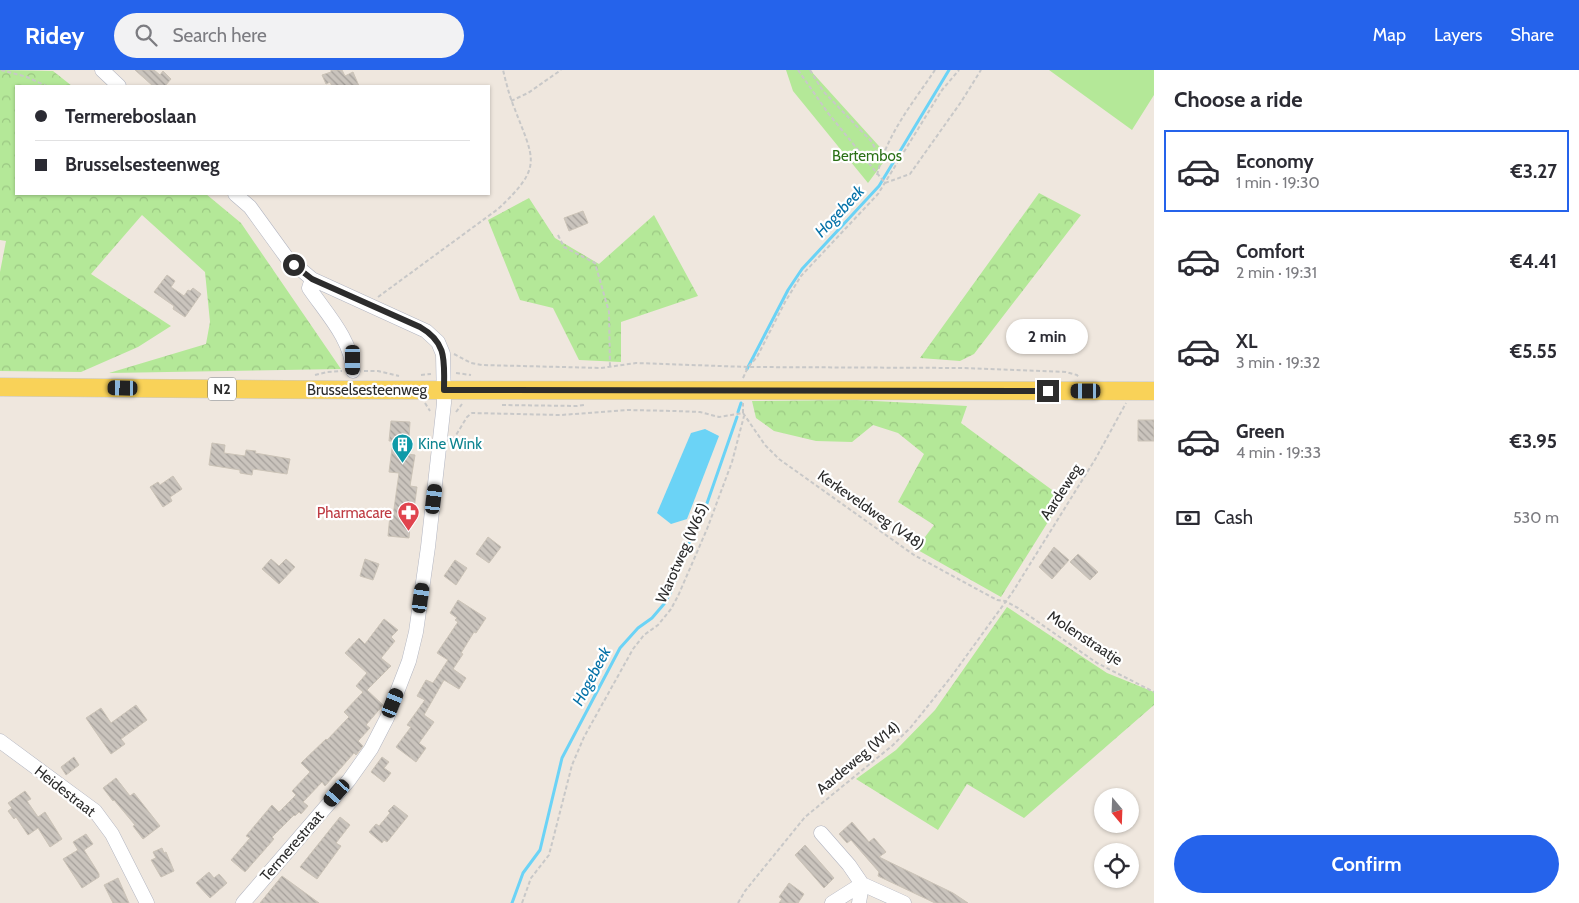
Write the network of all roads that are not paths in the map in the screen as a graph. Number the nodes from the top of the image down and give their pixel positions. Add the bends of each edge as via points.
1 (102, 70) edge
2 (118, 85) edge
3 (236, 195) edge
4 (312, 279) junction
5 (353, 371) dead end
6 (0, 387) edge
7 (444, 390) junction
8 (1154, 391) edge
9 (0, 741) edge
10 (820, 833) dead end
11 (862, 884) junction
12 (147, 903) edge
13 (243, 903) edge
14 (832, 903) edge
15 (859, 903) edge
16 (904, 903) edge

1 - 2 street
3 - 4 street, Termerestraat via 250,207 287,258
4 - 5 street via 309,288 347,345
4 - 7 street, Termerestraat via 420,327 435,338 443,354
6 - 7 main road, Brusselsesteenweg / N2
7 - 8 main road, Brusselsesteenweg / N2
7 - 13 street, Termerestraat via 436,483 416,632 399,688 379,735 353,774
9 - 12 street, Heidestraat via 95,811 116,841
10 - 11 street
11 - 14 street
11 - 15 street
11 - 16 street

